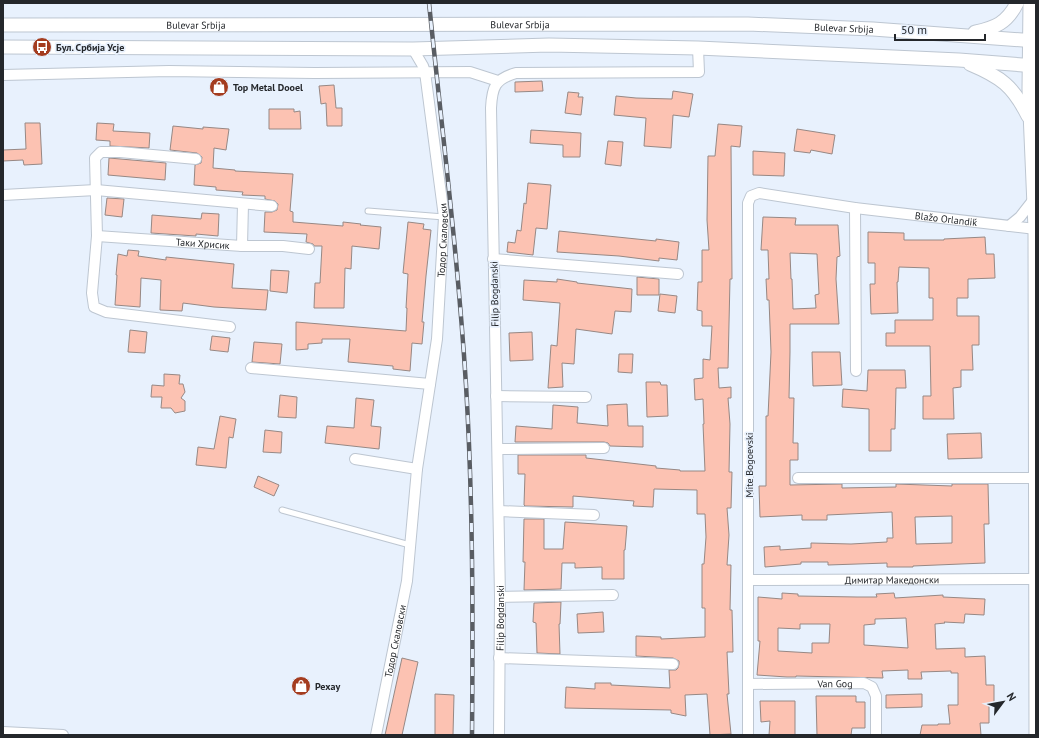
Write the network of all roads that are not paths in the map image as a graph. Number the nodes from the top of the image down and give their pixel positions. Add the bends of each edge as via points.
1 (1017, 3) edge
2 (1030, 3) edge
3 (3, 25) edge
4 (961, 35) junction
5 (1033, 41) edge
6 (3, 47) edge
7 (698, 48) junction
8 (414, 49) junction
9 (959, 60) junction
10 (1033, 66) edge
11 (425, 72) junction
12 (3, 75) edge
13 (498, 81) junction
14 (1030, 120) junction
15 (196, 159) dead end
16 (96, 190) junction
17 (3, 195) edge
18 (751, 196) joint
19 (1034, 199) junction
20 (243, 204) junction
21 (272, 206) dead end
22 (855, 208) junction
23 (368, 211) dead end
24 (444, 217) junction
25 (1009, 226) junction
26 (1036, 229) edge
27 (97, 236) junction
28 (242, 246) junction
29 (308, 249) dead end
30 (493, 259) junction
31 (678, 274) dead end
32 (230, 327) dead end
33 (251, 368) dead end
34 (856, 371) dead end
35 (430, 384) junction
36 (496, 396) junction
37 (586, 397) dead end
38 (604, 448) dead end
39 (498, 449) junction
40 (354, 459) dead end
41 (418, 469) junction
42 (798, 478) dead end
43 (1035, 478) edge
44 (282, 510) dead end
45 (499, 511) junction
46 (594, 515) dead end
47 (410, 545) junction
48 (1036, 579) edge
49 (749, 580) junction
50 (613, 595) dead end
51 (500, 597) junction
52 (499, 658) junction
53 (673, 664) dead end
54 (748, 684) junction
55 (3, 732) edge
56 (63, 735) edge
57 (376, 735) edge
58 (499, 735) edge
59 (748, 735) edge
60 (876, 735) edge
61 (1036, 735) edge

1 - 4 street via 1000,24
2 - 5 street
3 - 4 street, Bulevar Srbija via 748,24
4 - 5 street, Bulevar Srbija
5 - 10 street
6 - 8 street
7 - 8 street via 549,45
7 - 9 street
7 - 13 street via 699,72 534,72 516,73
8 - 11 street, Тодор Скаловски
9 - 10 street
9 - 14 street via 1003,81 1018,98
10 - 14 street
11 - 12 street
11 - 13 street via 470,72
11 - 24 street, Тодор Скаловски
13 - 30 street, Filip Bogdanski via 494,87 490,108
14 - 19 street
15 - 16 street via 101,152 95,158
16 - 17 street
16 - 20 street
16 - 27 street
18 - 22 street, Blažo Orlandiḱ via 759,193
18 - 49 street, Mite Bogoevski via 748,203
19 - 25 street
19 - 26 street
20 - 21 street
20 - 28 street
22 - 25 street, Blažo Orlandiḱ
22 - 34 street
23 - 24 lane
24 - 35 street, Тодор Скаловски via 437,339
25 - 26 street, Blažo Orlandiḱ
26 - 43 street
27 - 28 street, Таки Хрисик
27 - 32 street via 92,293 94,307 106,312
28 - 29 street, Таки Хрисик
30 - 31 street
30 - 36 street, Filip Bogdanski
33 - 35 street
35 - 41 street, Тодор Скаловски
36 - 37 street
36 - 39 street, Filip Bogdanski
38 - 39 street
39 - 45 street, Filip Bogdanski
40 - 41 street
41 - 47 street, Тодор Скаловски
42 - 43 street
43 - 48 street
44 - 47 lane
45 - 46 street
45 - 51 street, Filip Bogdanski
47 - 57 street, Тодор Скаловски via 406,580
48 - 49 street, Димитар Македонски
48 - 61 street
49 - 54 street, Mite Bogoevski
50 - 51 street
51 - 52 street, Filip Bogdanski
52 - 53 street
52 - 58 street, Filip Bogdanski
54 - 59 street, Mite Bogoevski
54 - 60 street, Van Gog via 864,683 872,687 876,696
55 - 56 street

